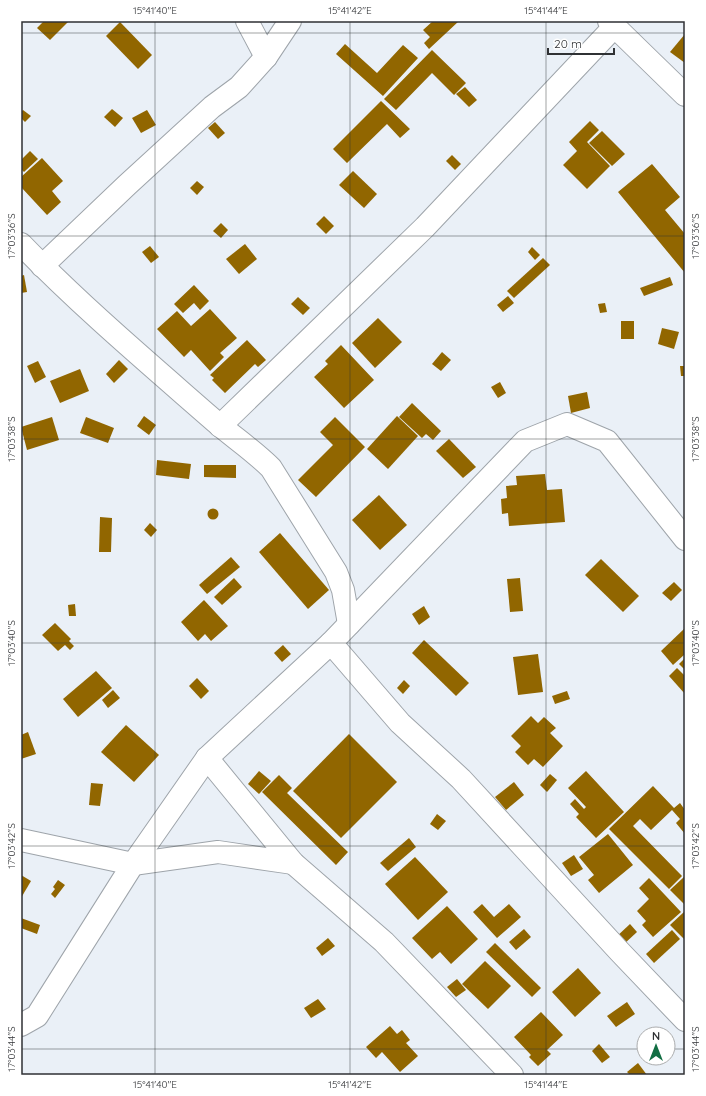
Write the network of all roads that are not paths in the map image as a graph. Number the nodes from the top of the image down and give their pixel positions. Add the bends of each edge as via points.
1 (247, 21) edge
2 (290, 21) edge
3 (611, 24) edge
4 (266, 57) junction
5 (685, 95) edge
6 (21, 244) edge
7 (42, 266) junction
8 (220, 426) junction
9 (685, 539) edge
10 (349, 624) junction
11 (331, 643) junction
12 (207, 758) junction
13 (21, 840) edge
14 (293, 863) junction
15 (133, 864) junction
16 (685, 1020) edge
17 (21, 1025) edge
18 (512, 1075) edge

1 - 4 street
2 - 4 street
3 - 5 street
3 - 8 street via 425,227
4 - 7 street via 239,87 212,107
6 - 7 street
7 - 8 street
8 - 10 street via 271,468 336,572 343,590
9 - 10 street via 607,441 567,424 525,442
10 - 11 street
11 - 12 street
11 - 16 street via 400,723 461,779
12 - 14 street
12 - 15 street
13 - 15 street
14 - 15 street via 218,852
14 - 18 street via 384,942
15 - 17 street via 37,1016

